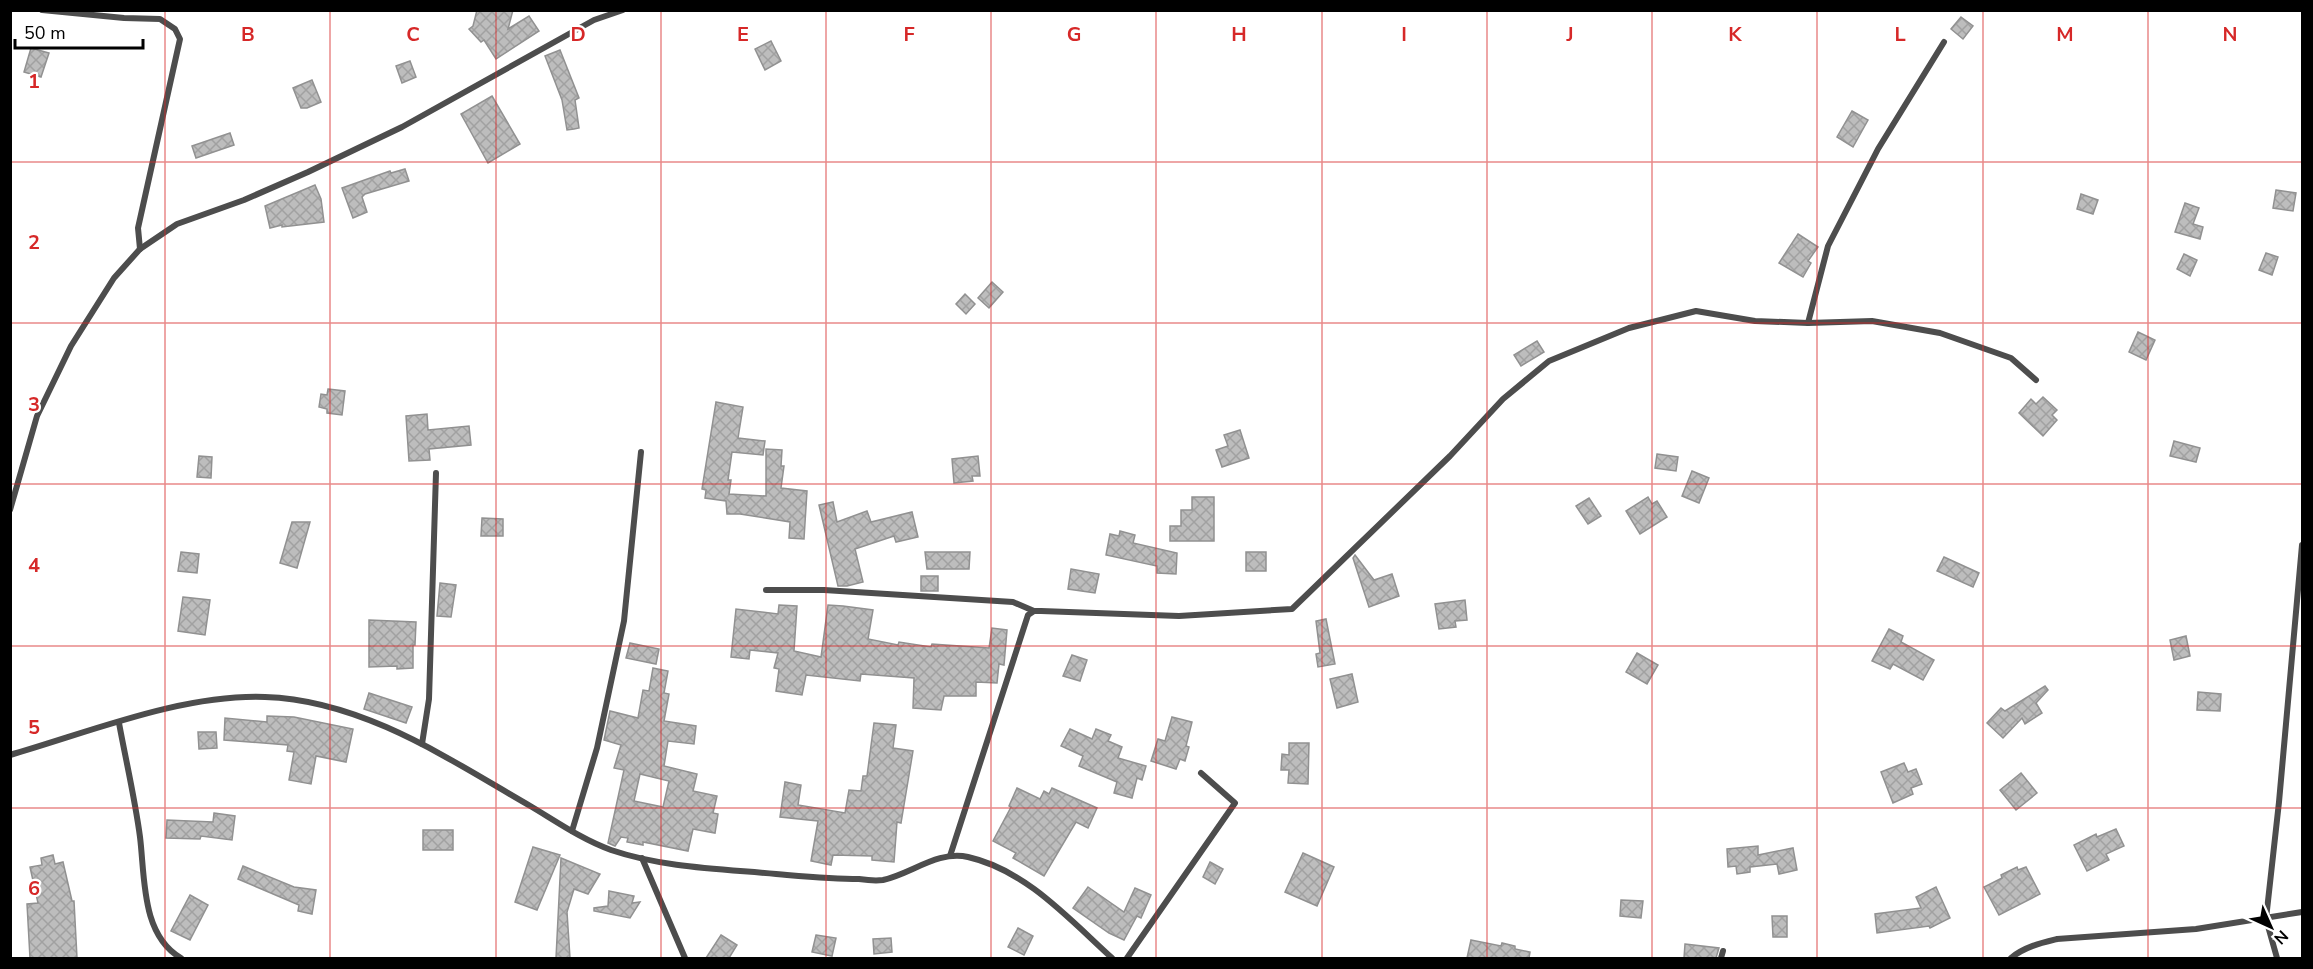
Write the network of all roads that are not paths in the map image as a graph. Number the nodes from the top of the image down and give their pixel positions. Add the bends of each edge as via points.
1 (42, 10) edge
2 (623, 10) edge
3 (1944, 42) dead end
4 (140, 249) junction
5 (1808, 323) junction
6 (2036, 380) dead end
7 (641, 452) dead end
8 (436, 473) dead end
9 (10, 510) edge
10 (2302, 545) edge
11 (766, 590) dead end
12 (1034, 611) junction
13 (119, 723) junction
14 (422, 744) junction
15 (10, 755) edge
16 (1201, 773) dead end
17 (572, 831) junction
18 (950, 856) junction
19 (642, 858) junction
20 (2302, 912) edge
21 (2266, 919) junction
22 (181, 958) edge
23 (685, 958) edge
24 (1112, 958) edge
25 (1127, 958) edge
26 (2010, 958) edge
27 (2277, 958) edge

1 - 4 street via 160,19 176,29 180,39 138,228
2 - 4 street via 594,20 402,127 244,200 177,224
3 - 5 street via 1878,149 1828,246
4 - 9 street via 114,278 71,346 46,396
5 - 6 street via 1872,321 1940,333 2011,358
5 - 12 street via 1755,321 1696,311 1629,328 1549,361 1503,399 1450,456 1292,609 1179,616
7 - 17 street via 624,621 597,748
8 - 14 street via 429,699
10 - 21 street
11 - 12 street via 1013,602
12 - 18 street via 1028,615
13 - 14 street via 163,709 208,701 267,697 324,705
13 - 15 street
13 - 22 street via 140,836 145,894 162,941
14 - 17 street
16 - 25 street via 1235,803
17 - 19 street via 610,849
18 - 19 street via 882,880 669,865
18 - 24 street via 966,856 994,865 1038,892
19 - 23 street
20 - 21 street
21 - 26 street via 2196,929 2058,939
21 - 27 street

